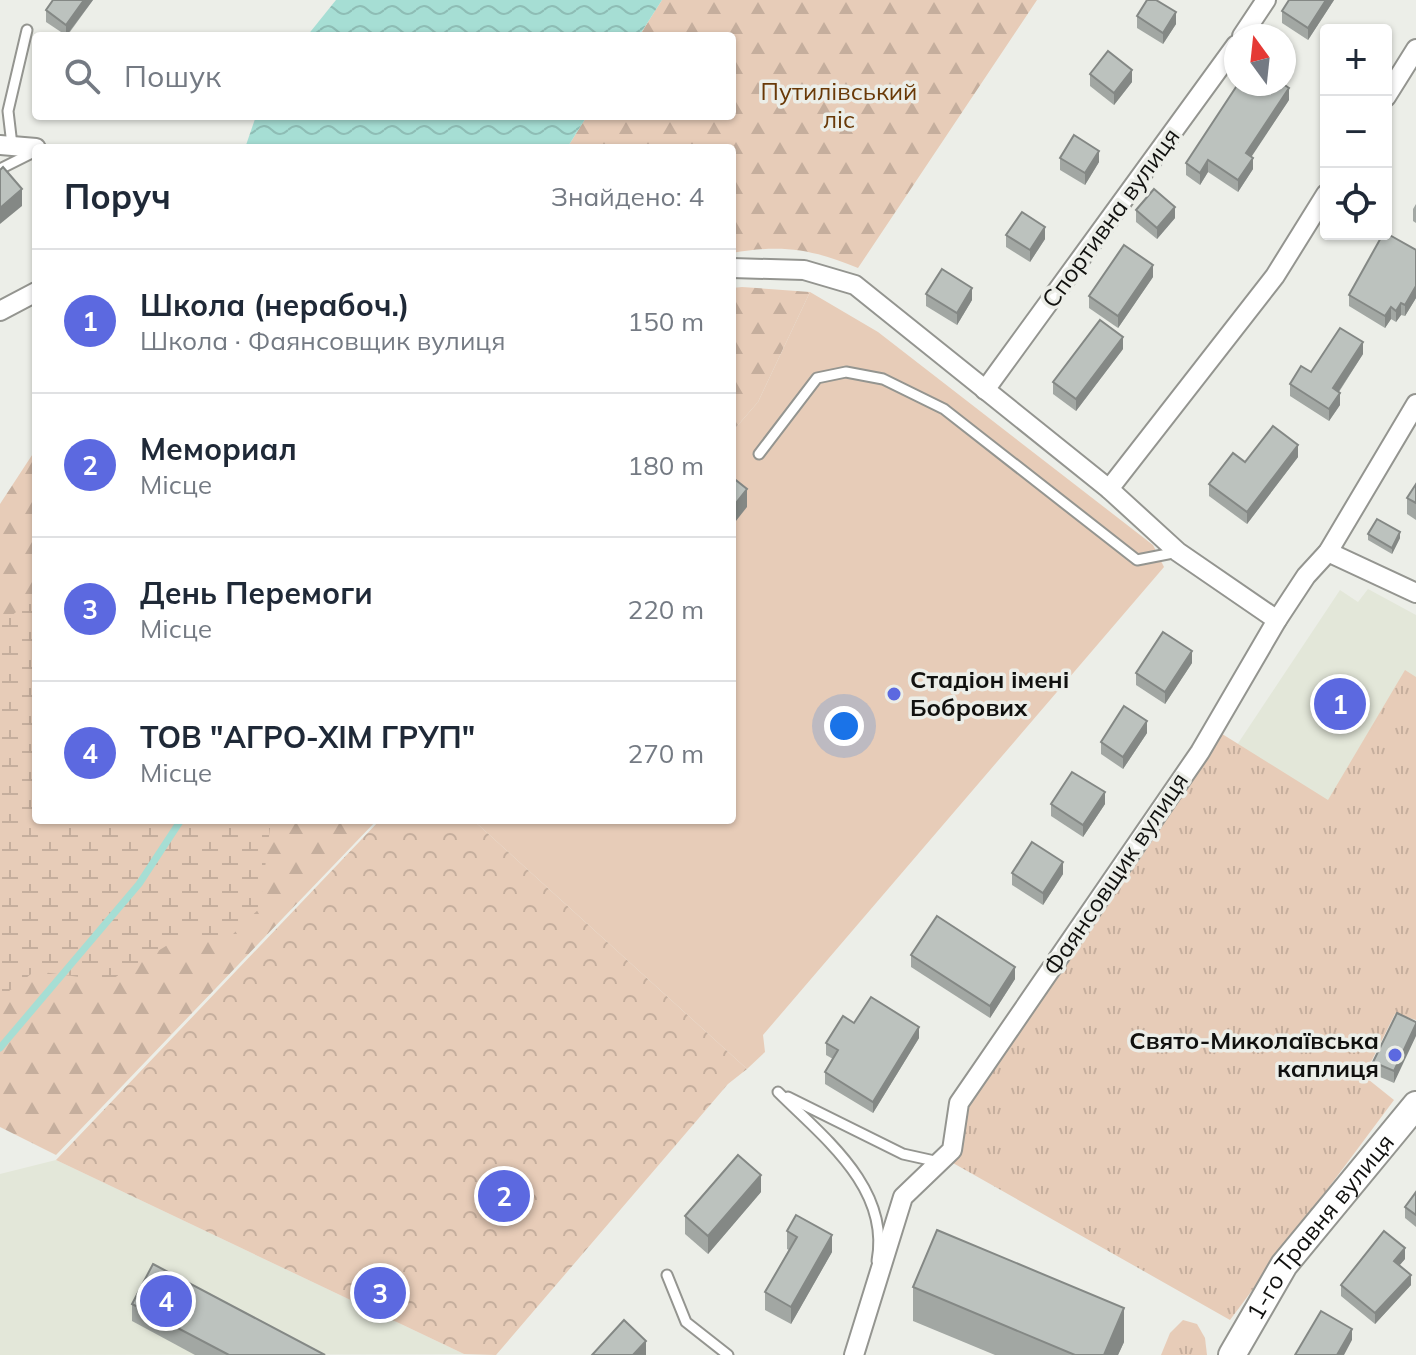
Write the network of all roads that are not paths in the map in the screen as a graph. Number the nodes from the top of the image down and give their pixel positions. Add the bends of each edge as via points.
1 (1266, 0) edge
2 (1250, 24) edge
3 (27, 30) dead end
4 (1416, 49) edge
5 (1224, 61) edge
6 (1387, 96) edge
7 (6, 145) edge
8 (32, 149) edge
9 (32, 152) edge
10 (0, 169) edge
11 (1320, 204) edge
12 (736, 268) edge
13 (32, 294) edge
14 (0, 311) edge
15 (985, 390) junction
16 (1416, 404) edge
17 (759, 454) dead end
18 (1109, 489) junction
19 (1178, 552) junction
20 (1328, 552) junction
21 (1416, 593) edge
22 (1277, 620) junction
23 (1416, 1105) edge
24 (942, 1163) junction
25 (667, 1275) dead end
26 (870, 1297) junction
27 (728, 1355) edge
28 (854, 1355) edge
29 (1232, 1355) edge

1 - 2 street
3 - 7 lane via 8,111
4 - 6 street
5 - 15 street, Спортивна вулиця
7 - 8 street
9 - 10 lane
11 - 18 street via 1275,276
12 - 15 street via 804,270 855,285
13 - 14 street
15 - 18 street
16 - 20 street, Фаянсовщик вулиця
17 - 19 lane via 817,378 846,372 883,379 944,409 1137,560
18 - 19 street
19 - 22 street
20 - 21 street
20 - 22 street, Фаянсовщик вулиця
22 - 24 street, Фаянсовщик вулиця via 1200,752 959,1103 952,1150
23 - 29 street, 1-го Травня вулиця via 1284,1265
24 - 26 street, Фаянсовщик вулиця via 903,1197
24 - 26 lane via 903,1154 778,1092 850,1164 866,1190 878,1254
25 - 27 lane via 686,1322
26 - 28 street, Фаянсовщик вулиця

